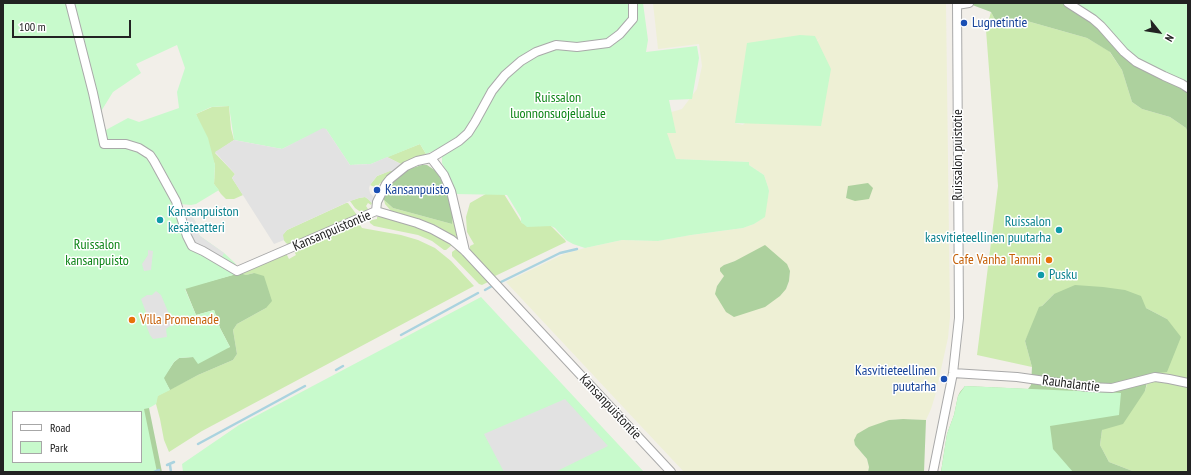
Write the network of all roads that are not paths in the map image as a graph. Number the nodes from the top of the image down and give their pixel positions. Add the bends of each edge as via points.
1 (70, 3) edge
2 (633, 3) edge
3 (968, 3) edge
4 (1068, 3) edge
5 (957, 4) edge
6 (1188, 88) edge
7 (431, 158) junction
8 (376, 212) junction
9 (466, 251) junction
10 (953, 373) junction
11 (1188, 384) edge
12 (671, 472) edge
13 (933, 472) edge

1 - 8 street, Kansanpuistontie via 104,144 130,145 150,155 176,201 192,246 237,270
2 - 7 street via 633,19 608,43 556,45 521,61 492,91 468,134
3 - 5 street
4 - 6 street via 1093,19 1136,62
5 - 10 street, Ruissalon puistotie via 959,318
7 - 8 street via 417,161 396,173 386,184 377,202
7 - 9 street via 444,175
8 - 9 street, Kansanpuistontie via 432,229
9 - 12 street, Kansanpuistontie
10 - 11 street, Rauhalantie via 1017,377 1088,387 1112,388 1155,378
10 - 13 street, Ruissalon puistotie

